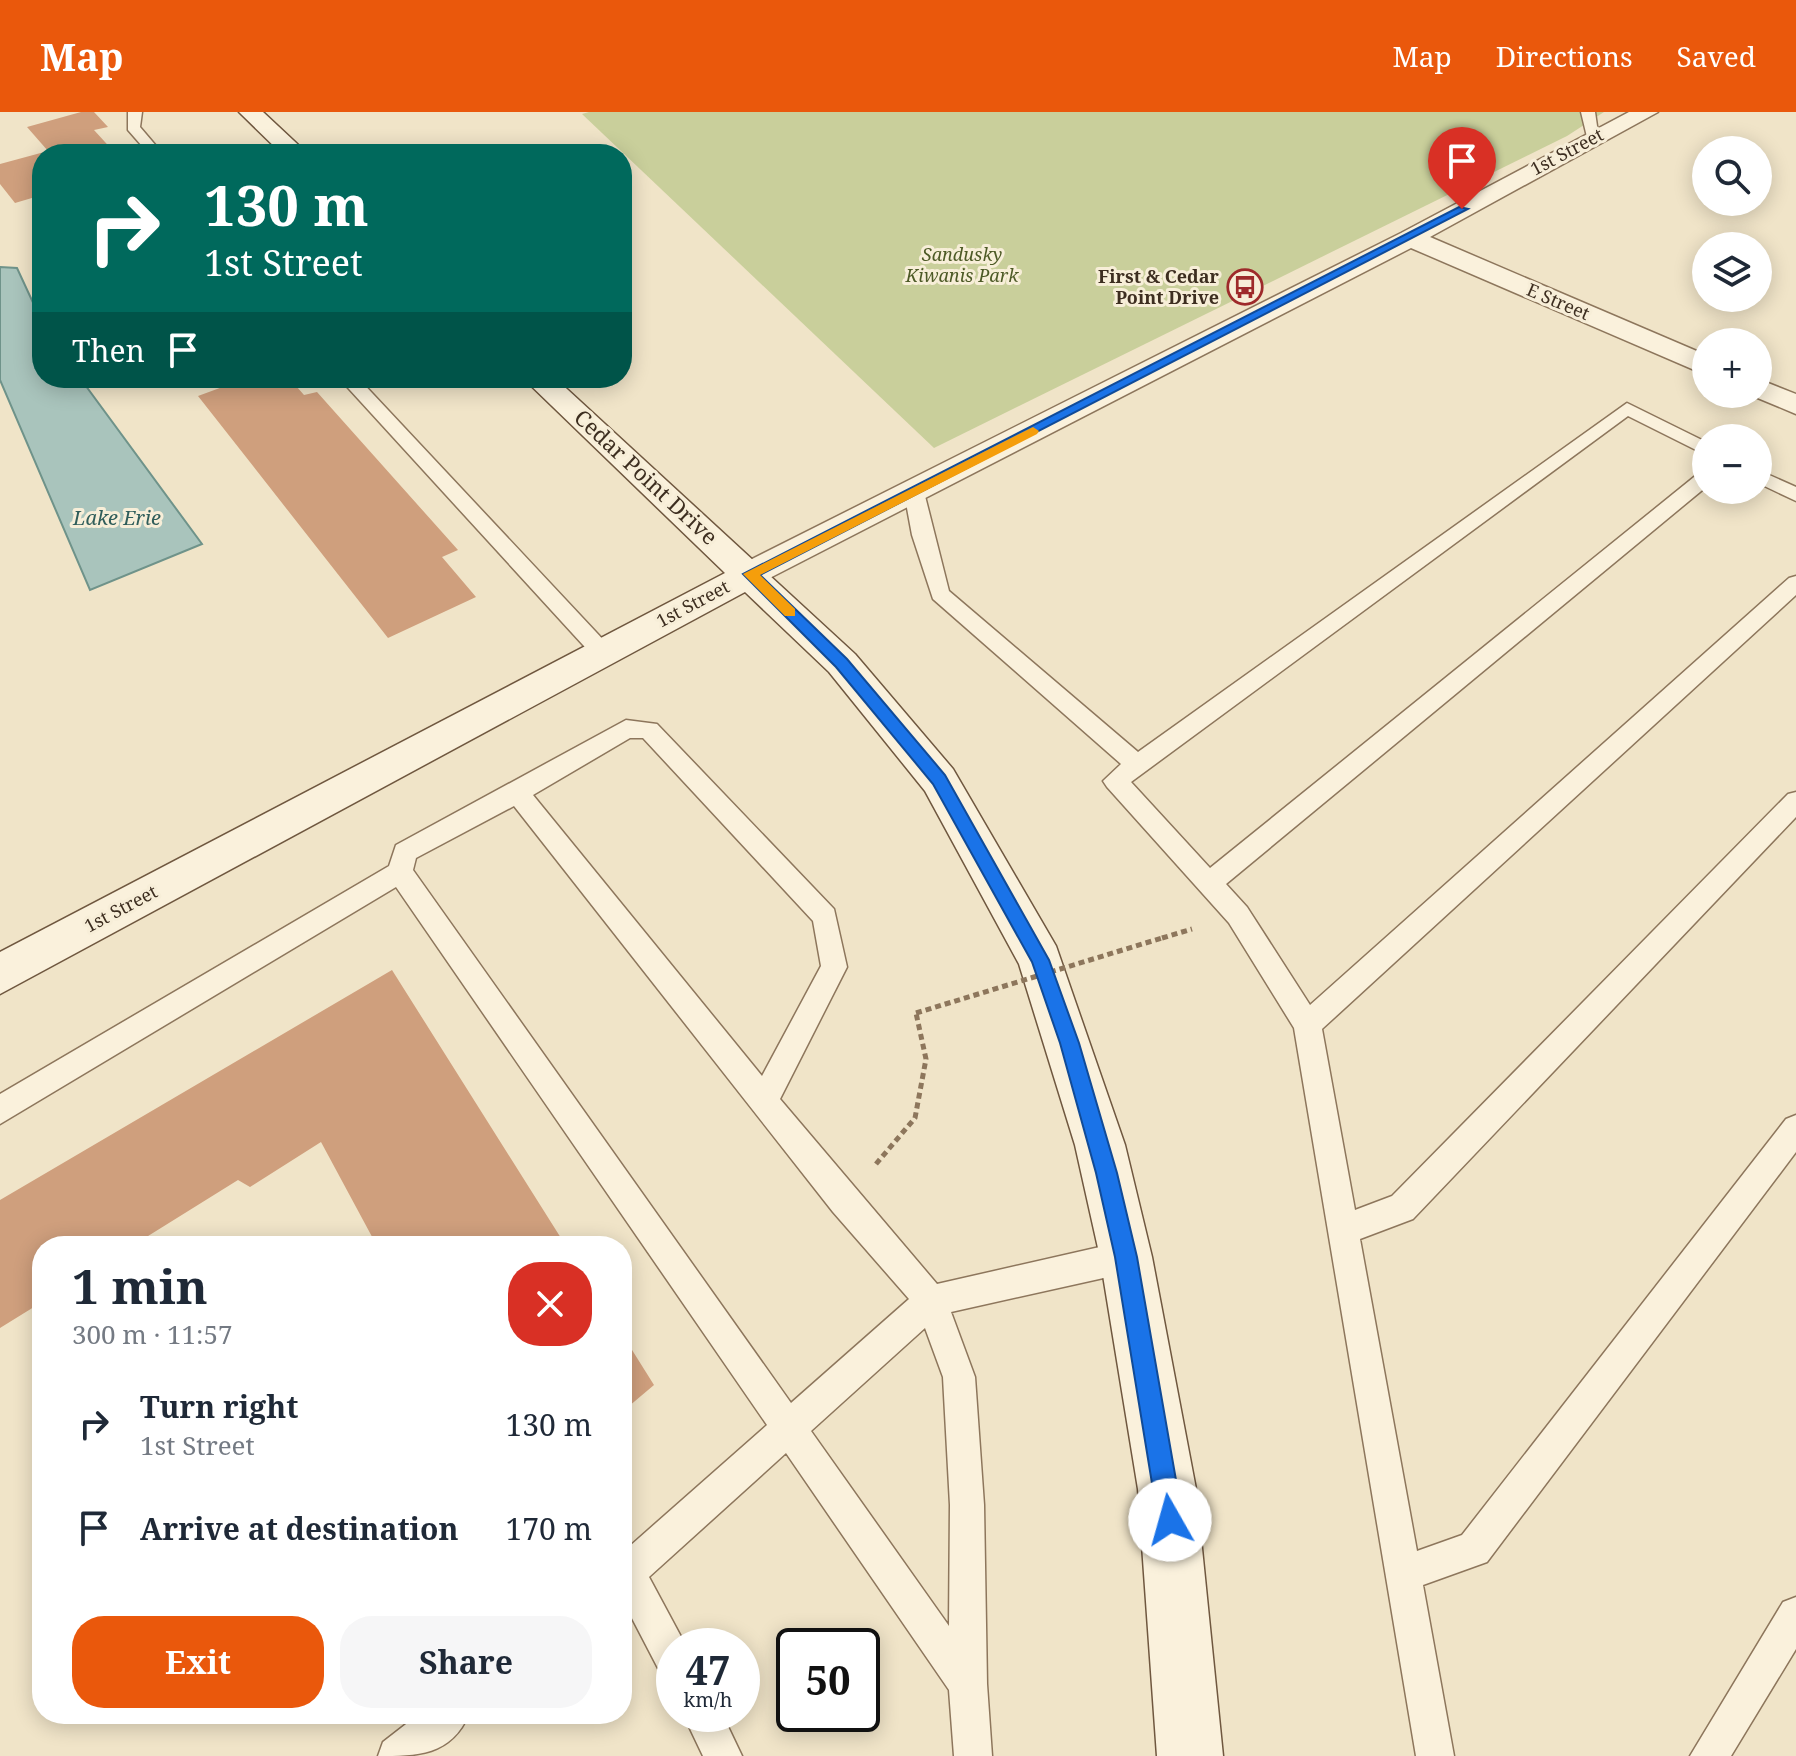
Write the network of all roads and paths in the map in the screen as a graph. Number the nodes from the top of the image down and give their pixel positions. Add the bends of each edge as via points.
1 (135, 112) edge
2 (250, 112) edge
3 (1647, 112) edge
4 (1591, 124) edge
5 (147, 144) edge
6 (285, 144) edge
7 (1410, 238) junction
8 (1692, 360) edge
9 (357, 388) edge
10 (549, 388) edge
11 (1772, 394) edge
12 (1796, 405) edge
13 (1692, 442) edge
14 (1772, 483) edge
15 (1692, 488) edge
16 (914, 492) junction
17 (1796, 495) edge
18 (750, 574) junction
19 (1796, 583) edge
20 (602, 652) junction
21 (1137, 764) junction
22 (517, 793) junction
23 (1796, 801) edge
24 (400, 872) junction
25 (1208, 884) junction
26 (1162, 938) dead end
27 (0, 974) edge
28 (1307, 1025) junction
29 (764, 1100) junction
30 (0, 1110) edge
31 (1796, 1129) edge
32 (844, 1201) junction
33 (1342, 1230) junction
34 (1126, 1257) junction
35 (931, 1301) junction
36 (789, 1431) junction
37 (632, 1569) edge
38 (1403, 1574) junction
39 (632, 1587) edge
40 (1796, 1615) edge
41 (656, 1629) edge
42 (968, 1684) junction
43 (438, 1724) edge
44 (711, 1732) edge
45 (401, 1755) edge
46 (723, 1756) edge
47 (973, 1756) edge
48 (1190, 1756) edge
49 (1435, 1756) edge
50 (1709, 1756) edge

1 - 5 lane via 133,127
2 - 6 main road
3 - 4 main road, 1st Street
4 - 7 main road, 1st Street
7 - 8 main road, E Street
7 - 16 main road, 1st Street
9 - 20 lane
10 - 18 main road, Cedar Point Drive
11 - 12 main road
13 - 21 lane via 1627,408
14 - 17 lane
15 - 25 lane
16 - 18 main road, 1st Street
16 - 21 lane via 940,594
18 - 20 main road, 1st Street
18 - 34 main road, Cedar Point Drive via 842,663 939,780 987,860 1040,960 1070,1043
19 - 28 lane
20 - 27 main road, 1st Street
21 - 25 lane via 1115,781
22 - 24 lane via 405,852
22 - 29 lane
22 - 29 lane via 626,729 649,730 825,917 834,967
23 - 33 lane via 1402,1208
24 - 30 lane
24 - 36 lane
25 - 28 lane via 1238,915
26 - 32 path, bridge via 916,1013 926,1059 915,1118
28 - 33 lane
29 - 32 lane
31 - 38 lane via 1474,1549
32 - 35 lane
33 - 38 lane
34 - 35 lane
34 - 48 main road, Cedar Point Drive via 1167,1489
35 - 36 lane
35 - 42 lane via 959,1377 967,1505
36 - 37 lane
36 - 42 lane
38 - 49 lane
39 - 41 lane
40 - 50 lane
42 - 47 lane
43 - 45 lane
44 - 46 lane

